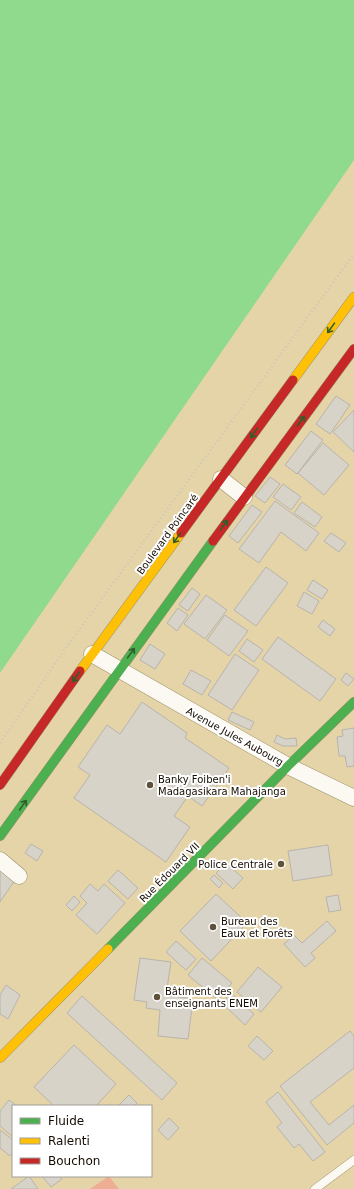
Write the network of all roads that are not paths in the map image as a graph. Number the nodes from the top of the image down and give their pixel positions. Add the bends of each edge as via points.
1 (354, 297) edge
2 (354, 349) edge
3 (221, 479) junction
4 (244, 497) junction
5 (92, 654) junction
6 (118, 670) junction
7 (354, 702) edge
8 (288, 766) junction
9 (0, 785) edge
10 (354, 798) edge
11 (0, 836) edge
12 (0, 860) edge
13 (19, 876) dead end
14 (0, 1058) edge
15 (354, 1160) edge
16 (315, 1189) edge

1 -> 3 street, Boulevard Poincaré
4 -> 2 street
3 - 4 street
3 -> 5 street, Boulevard Poincaré
6 -> 4 street
5 - 6 street, Avenue Jules Aubourg
5 -> 9 street, Boulevard Poincaré
6 - 8 street, Avenue Jules Aubourg
11 -> 6 street
7 - 8 street, Rue Édouard VII
8 - 10 street, Avenue Jules Aubourg
8 - 14 street, Rue Édouard VII
12 - 13 street
15 - 16 lane

